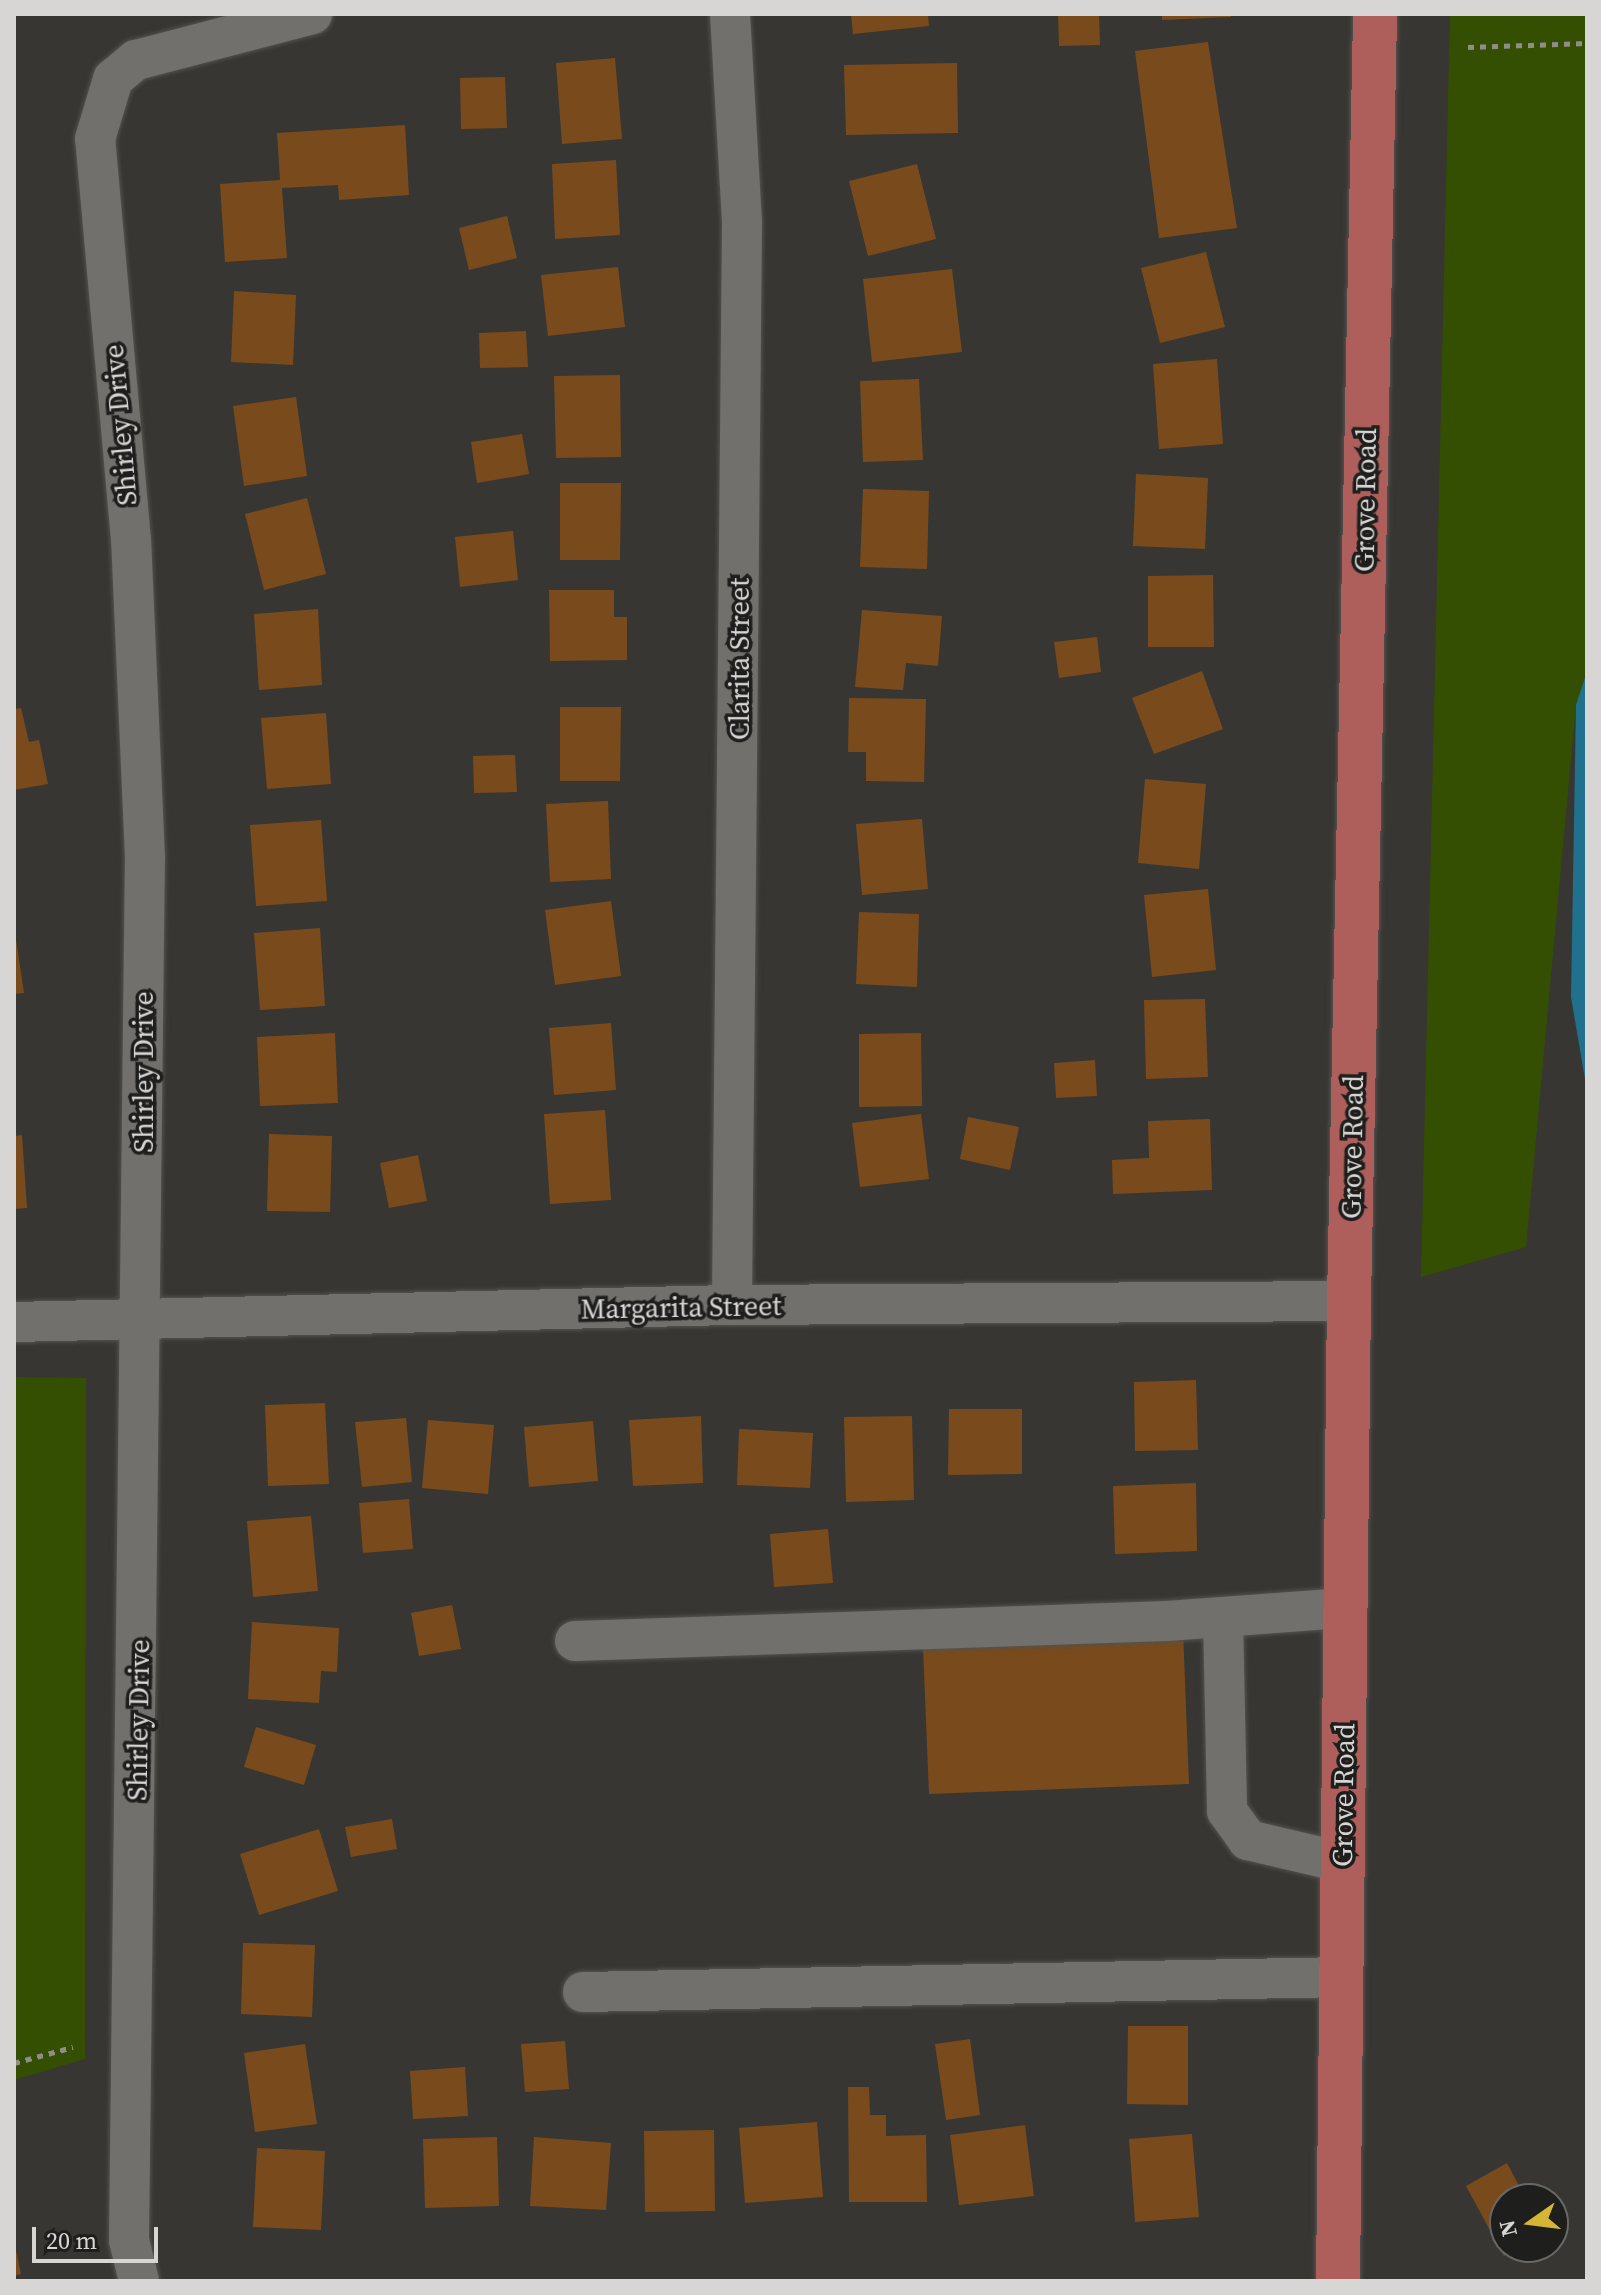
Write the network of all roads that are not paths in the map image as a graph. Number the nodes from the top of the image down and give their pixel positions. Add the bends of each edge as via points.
1 (312, 14) edge
2 (730, 14) edge
3 (1375, 14) edge
4 (1349, 1301) junction
5 (732, 1305) junction
6 (141, 1319) junction
7 (14, 1322) edge
8 (1346, 1608) junction
9 (1223, 1617) junction
10 (575, 1641) dead end
11 (1342, 1862) junction
12 (1341, 1977) junction
13 (583, 1992) dead end
14 (139, 2281) edge
15 (1338, 2281) edge

1 - 6 street, Shirley Drive via 136,60 113,79 97,126 131,540 145,858
2 - 5 street, Clarita Street via 742,222
3 - 4 main road, Grove Road
4 - 5 street, Margarita Street
4 - 8 main road, Grove Road
5 - 6 street, Margarita Street
6 - 7 street, Margarita Street
6 - 14 street, Shirley Drive via 129,2240
8 - 9 street
8 - 11 main road, Grove Road
9 - 10 street
9 - 11 street via 1227,1811 1248,1840
11 - 12 main road, Grove Road
12 - 13 street
12 - 15 main road, Grove Road

